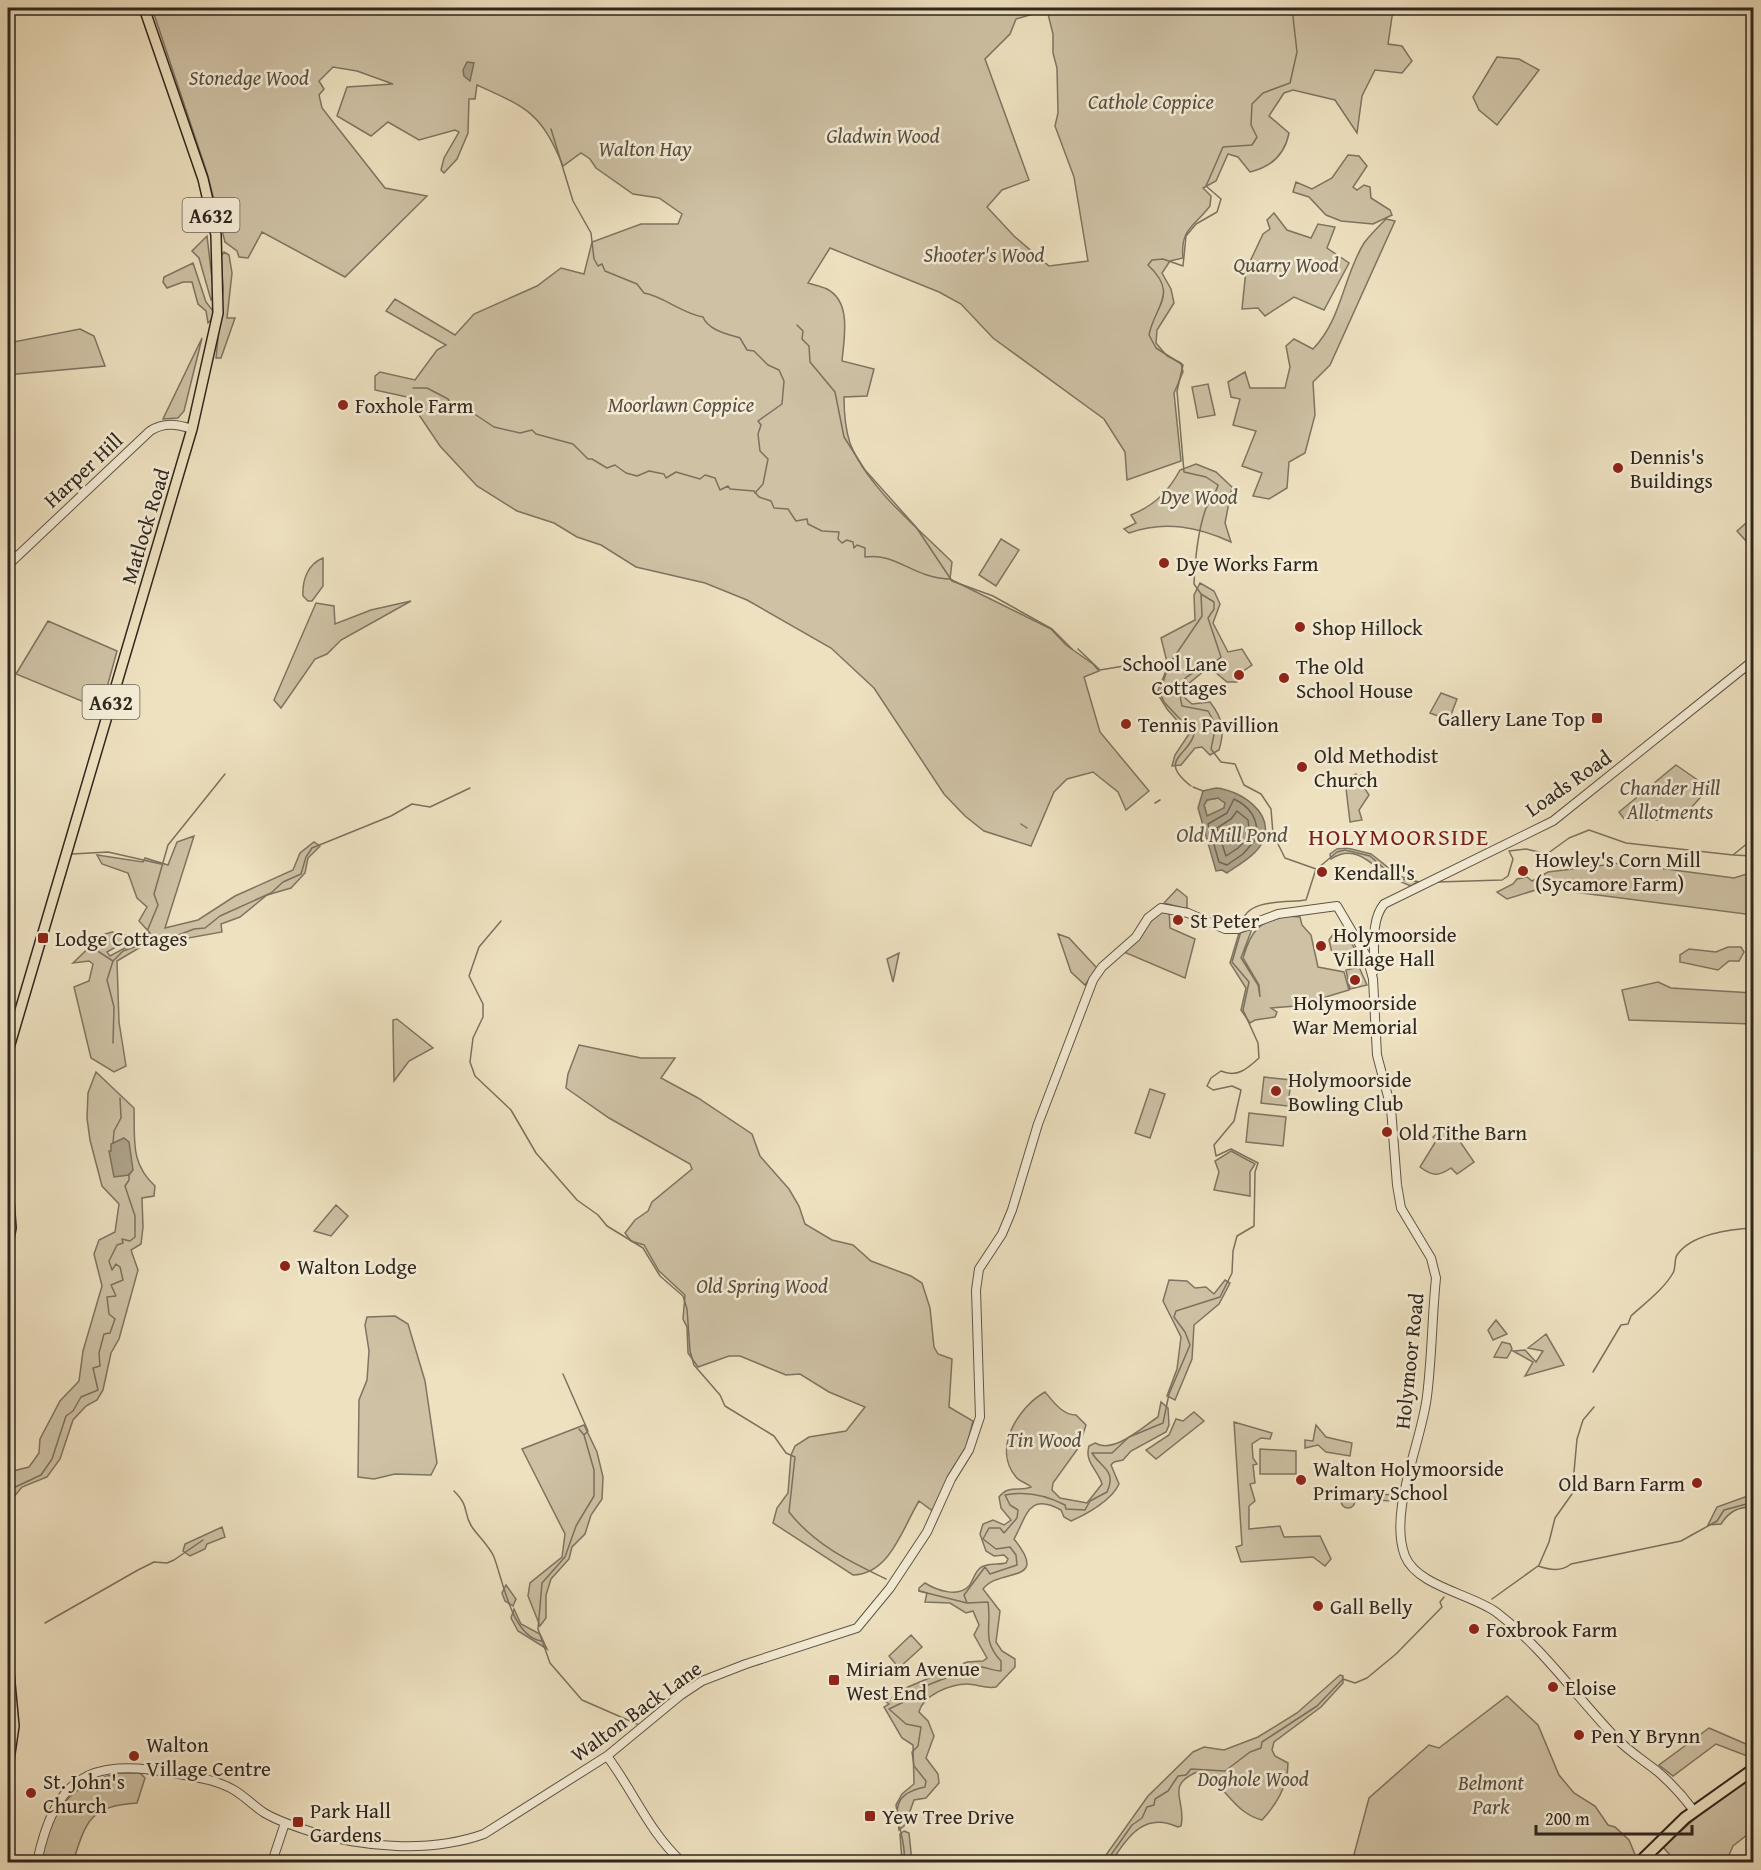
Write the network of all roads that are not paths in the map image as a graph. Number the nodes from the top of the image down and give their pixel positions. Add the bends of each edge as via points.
1 (144, 8) edge
2 (192, 429) junction
3 (8, 565) edge
4 (1754, 660) edge
5 (1242, 928) joint
6 (1373, 979) junction
7 (8, 1051) edge
8 (8, 1187) edge
9 (8, 1244) edge
10 (8, 1662) edge
11 (607, 1756) junction
12 (8, 1767) edge
13 (1754, 1769) edge
14 (1694, 1811) junction
15 (285, 1823) junction
16 (37, 1863) edge
17 (272, 1863) edge
18 (682, 1863) edge
19 (1640, 1863) edge

1 - 2 main road, Matlock Road / A632 via 203,179 217,246 218,313
2 - 3 street, Harper Hill via 171,424 150,431
2 - 7 main road, Matlock Road / A632
4 - 6 street, Loads Road via 1553,821 1384,904 1377,912
5 - 6 street, Holymoor Road via 1278,914 1337,906 1367,957
5 - 11 street, Walton Back Lane via 1225,929 1175,909 1161,908 1093,980 1050,1090 1012,1210 979,1269 976,1290 980,1418 969,1450 927,1532 890,1587 855,1630 702,1681
6 - 14 street, Holymoor Road via 1377,1055 1391,1108 1401,1208 1431,1258 1436,1278 1424,1419 1405,1485 1401,1534 1405,1555 1435,1583 1481,1602 1503,1618 1561,1675 1622,1744 1667,1780
8 - 9 main road
10 - 12 main road via 14,1726
11 - 15 street, Walton Back Lane via 484,1834 466,1840 417,1845 353,1841
11 - 18 street via 650,1827
13 - 14 highway
14 - 19 highway
15 - 16 street, Walton Back Lane via 211,1780 117,1768 83,1778 62,1795 46,1825
15 - 17 street

